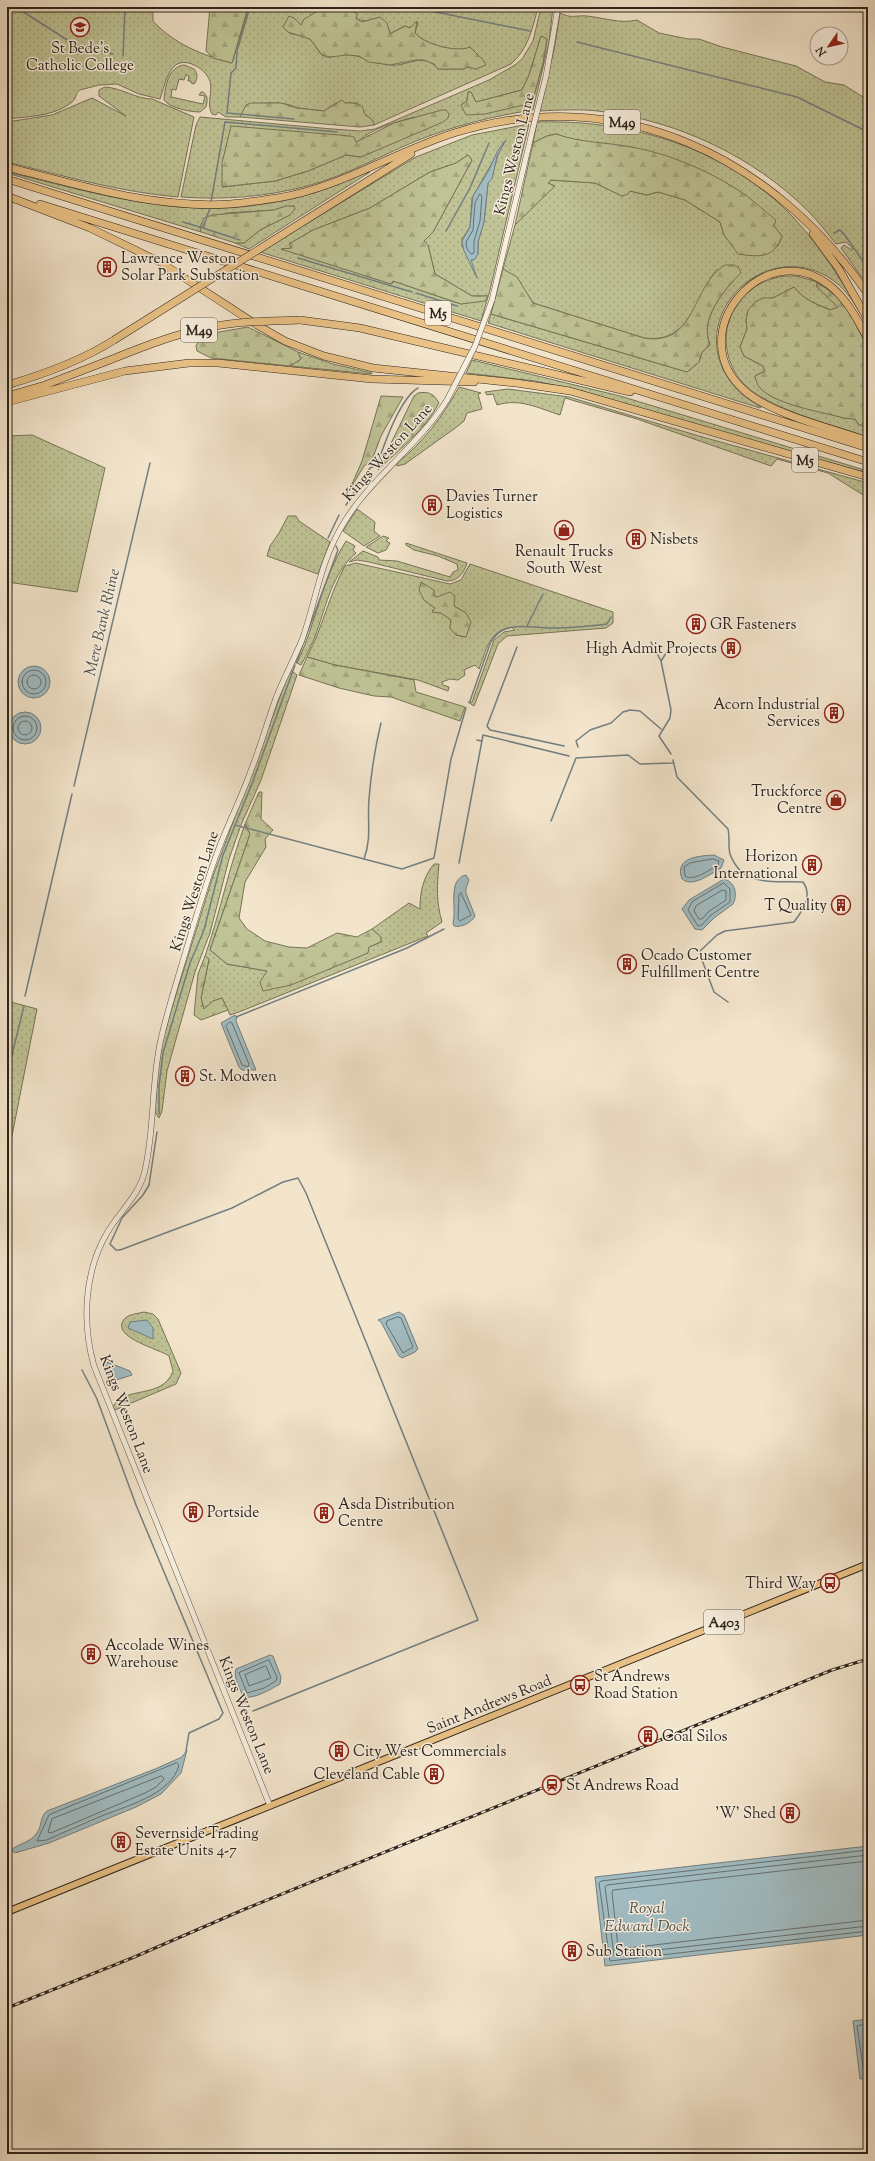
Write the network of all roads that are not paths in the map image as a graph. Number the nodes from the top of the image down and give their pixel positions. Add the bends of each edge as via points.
1 (558, 7) edge
2 (424, 146) junction
3 (7, 167) edge
4 (7, 179) edge
5 (7, 195) edge
6 (798, 215) junction
7 (868, 294) edge
8 (868, 320) edge
9 (868, 339) edge
10 (516, 383) junction
11 (7, 385) edge
12 (7, 396) edge
13 (7, 402) edge
14 (673, 402) junction
15 (868, 441) edge
16 (868, 448) edge
17 (868, 462) edge
18 (868, 478) edge
19 (868, 1564) edge
20 (270, 1806) junction
21 (7, 1912) edge

1 - 20 street, Kings Weston Lane, bridge via 546,76 492,300 475,346 435,420 372,485 349,514 334,539 323,566 302,640 276,698 251,772 215,857 171,1001 156,1062 150,1143 145,1173 138,1189 106,1233 94,1264 88,1294 87,1326 94,1366
2 - 3 highway via 306,192 230,204 157,201 126,196
2 - 6 highway, M49 via 453,134 528,118 568,117 621,122 676,137 712,153 747,172
2 - 11 highway, M49, bridge via 91,355
4 - 16 highway, M5
5 - 10 highway, M5 via 90,228 160,262 257,325 285,341 324,356 373,368
5 - 14 highway, M5 via 494,344
6 - 7 highway, M49 via 828,244
6 - 8 highway via 839,269
9 - 15 highway via 851,309 828,284 807,274 783,272 759,279 739,294 724,320 721,343 723,358 729,372 738,385 752,397 770,407
10 - 13 highway via 372,379 218,363 189,363 150,366
10 - 18 highway, M5 via 570,391 596,398
12 - 14 highway, M49, bridge via 45,385 163,340 211,327 300,320 360,328
14 - 17 highway, M5
19 - 20 highway, Saint Andrews Road / A403
20 - 21 highway, Saint Andrews Road / A403

